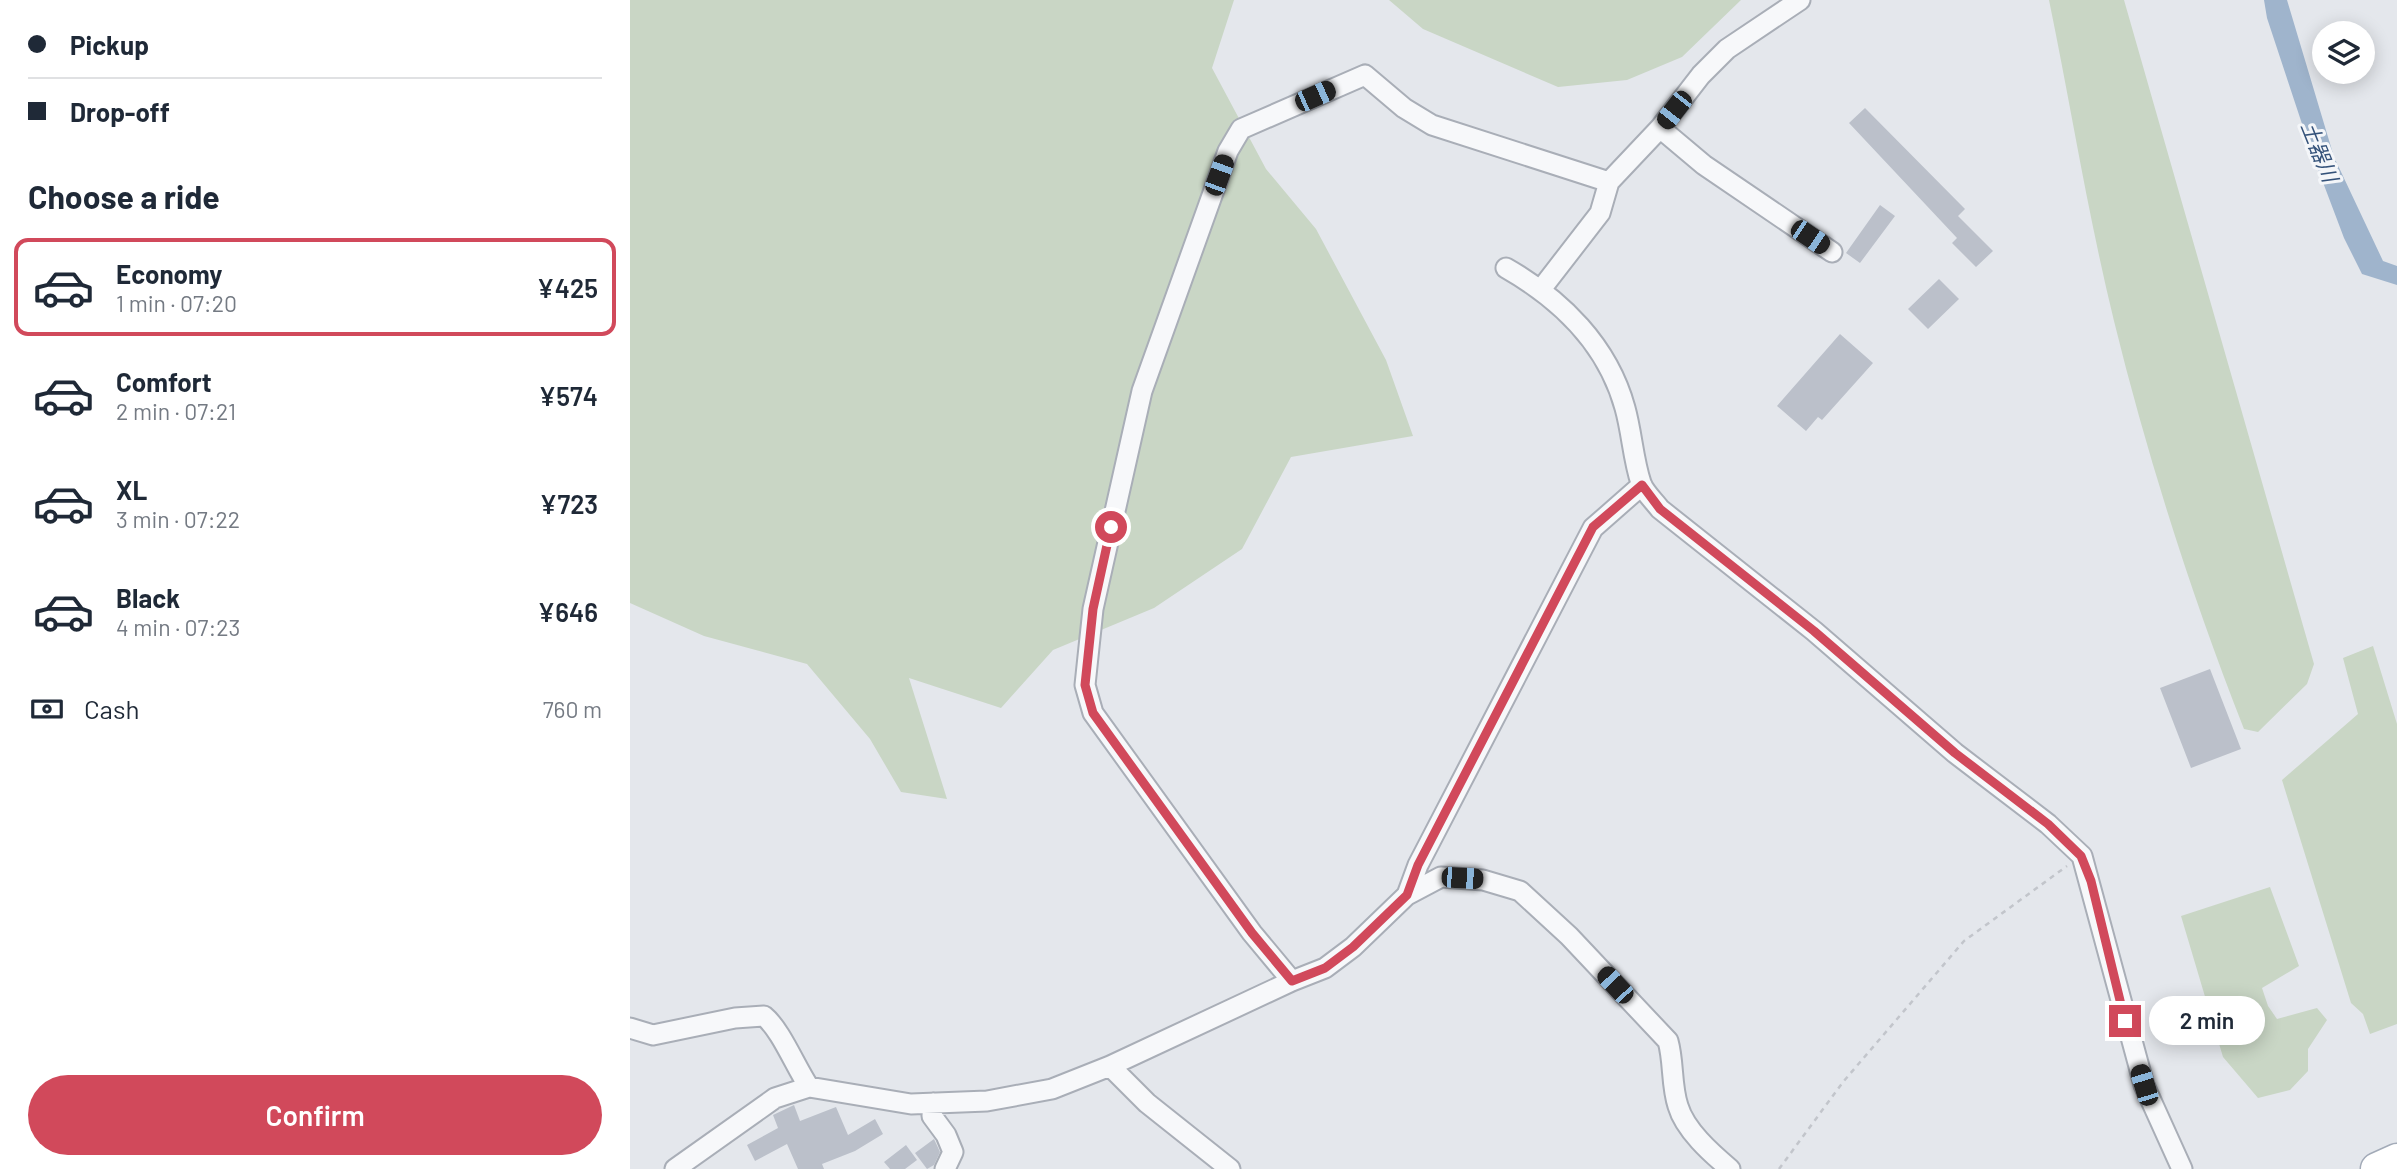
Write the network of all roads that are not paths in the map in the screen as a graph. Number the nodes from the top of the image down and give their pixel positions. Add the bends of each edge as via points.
1 (1800, 0) edge
2 (1660, 128) junction
3 (1609, 182) junction
4 (1832, 252) dead end
5 (1506, 268) dead end
6 (1542, 289) junction
7 (1642, 485) junction
8 (1407, 895) junction
9 (1292, 981) junction
10 (630, 1028) edge
11 (1110, 1066) junction
12 (803, 1089) junction
13 (933, 1103) junction
14 (2397, 1160) edge
15 (675, 1169) edge
16 (945, 1169) edge
17 (1230, 1169) edge
18 (1730, 1169) edge
19 (2182, 1169) edge
20 (2377, 1169) edge

1 - 2 street via 1727,49
2 - 3 street
2 - 4 street via 1704,165
3 - 6 street via 1600,213
3 - 9 street via 1432,125 1364,75 1241,128 1228,151 1142,391 1093,609 1085,685 1093,713
5 - 6 street
6 - 7 street via 1610,364 1626,408
7 - 8 street via 1593,527 1418,865
7 - 19 street via 1660,509 1814,631 2081,856 2144,1085
8 - 9 street via 1325,968
8 - 18 street via 1441,877 1483,880 1520,891 1668,1041 1678,1106 1689,1126
9 - 11 street
10 - 12 street via 653,1035 764,1016 776,1026
11 - 13 street via 1052,1089 986,1101
11 - 17 street via 1147,1103
12 - 13 street
12 - 15 street via 775,1098
13 - 16 street via 932,1116 953,1152
14 - 20 main road

